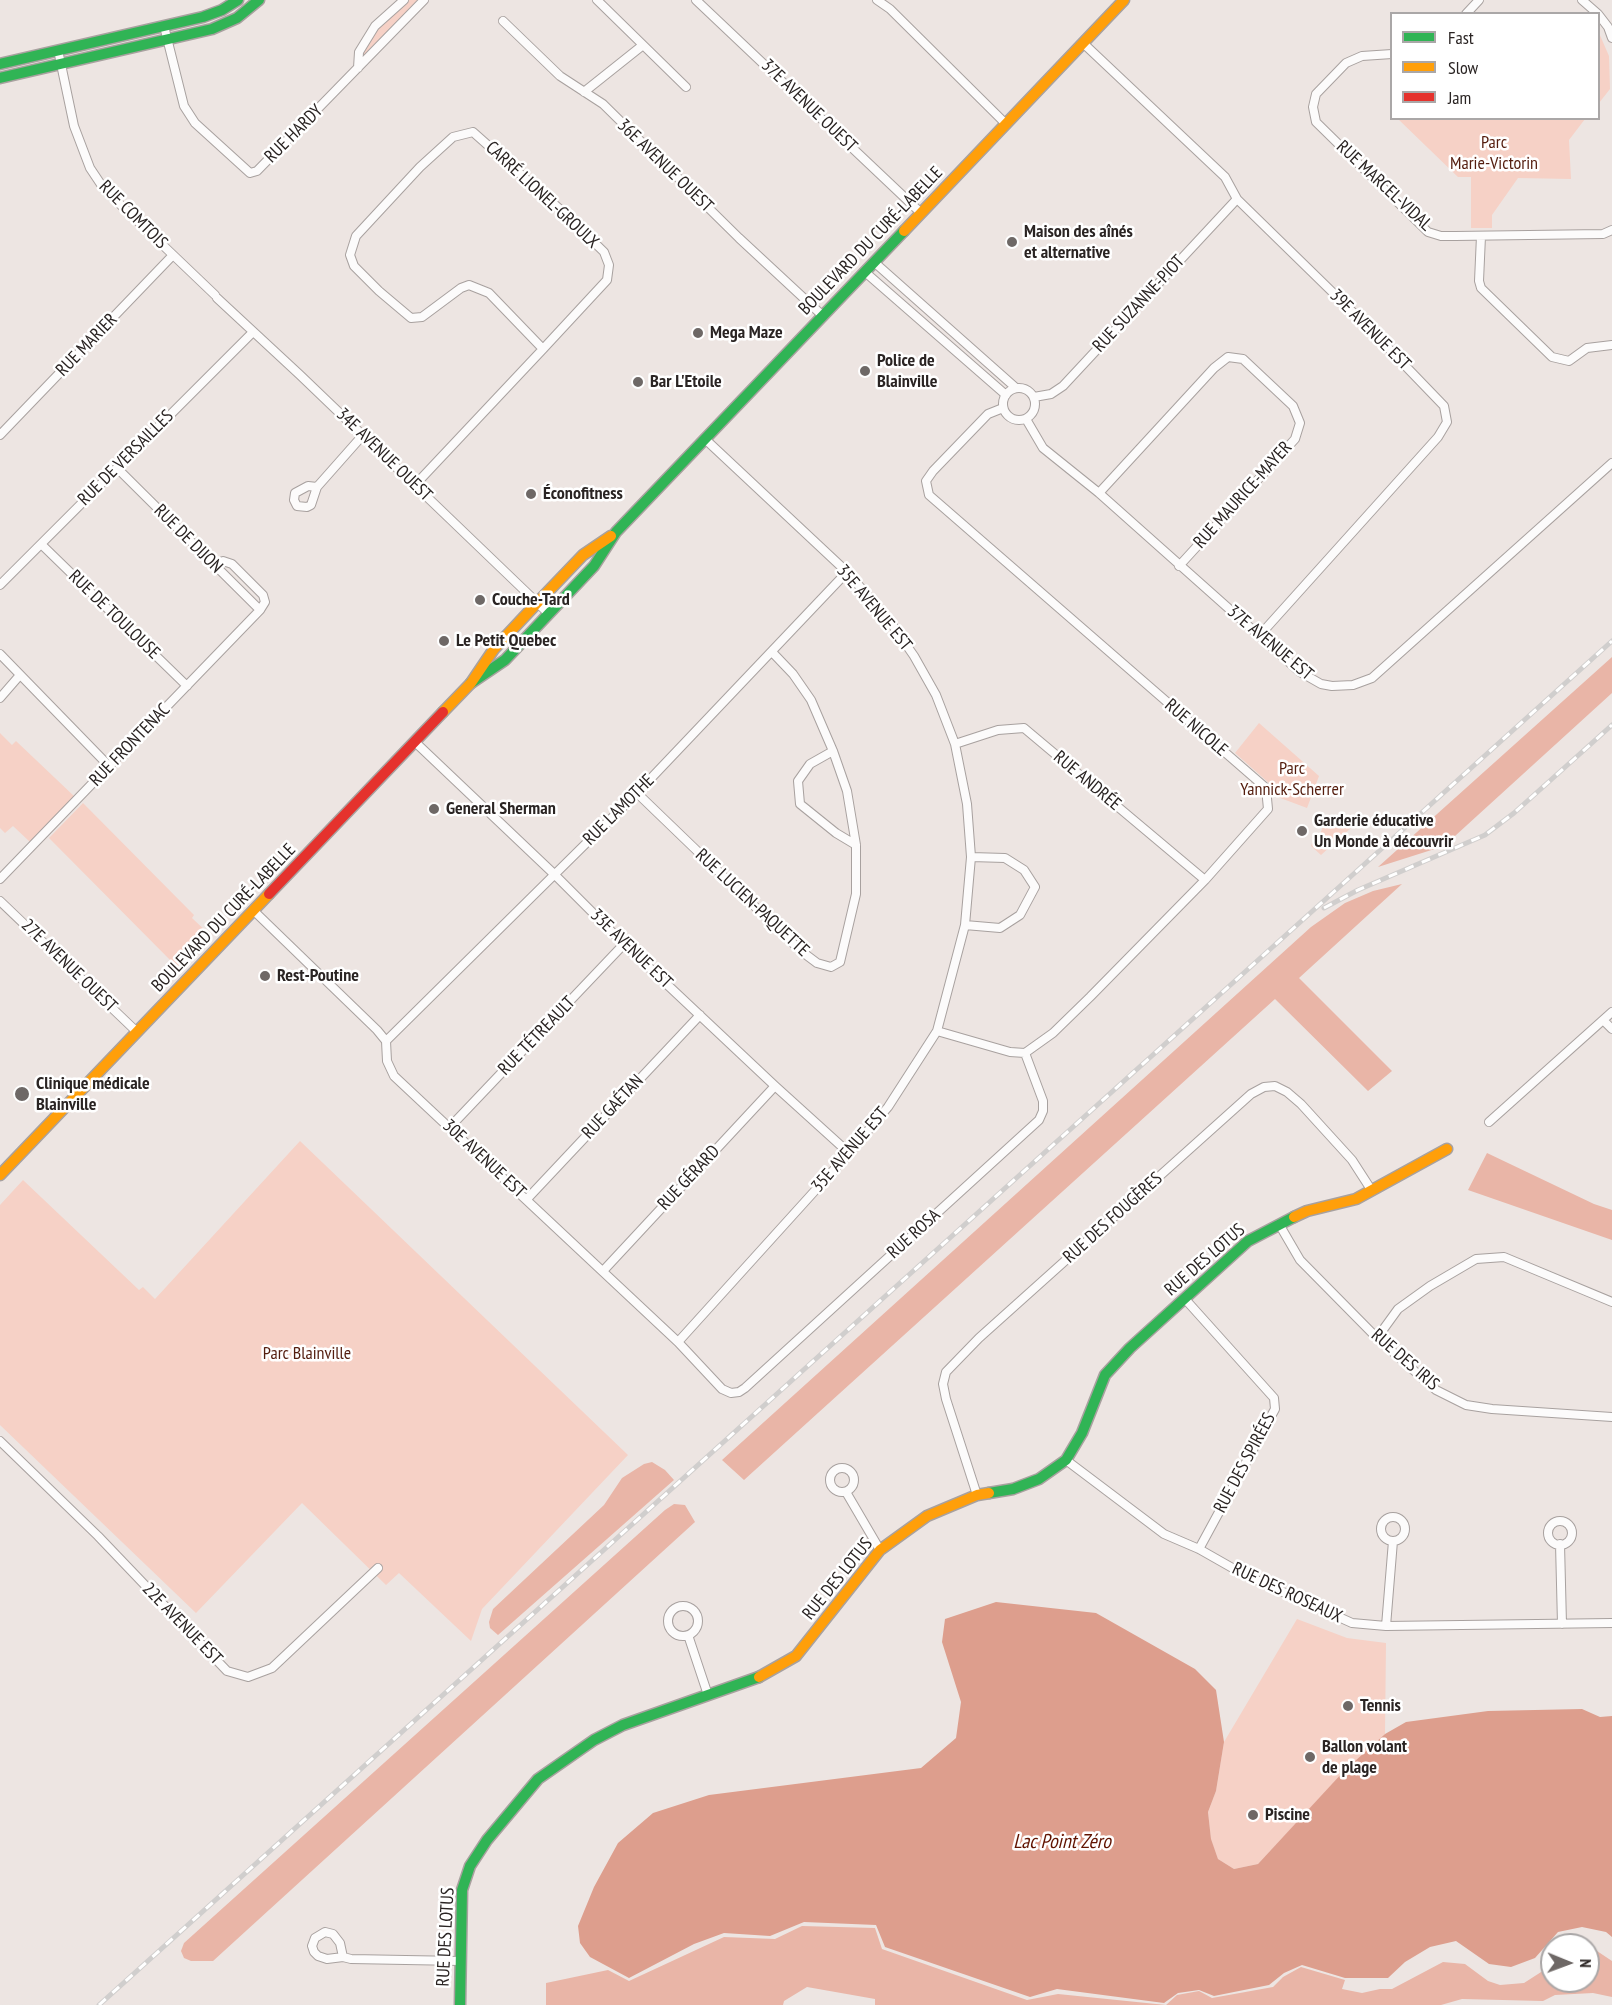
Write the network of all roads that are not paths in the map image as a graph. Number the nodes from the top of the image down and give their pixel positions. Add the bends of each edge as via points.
1 (238, 0) edge
2 (260, 0) edge
3 (404, 0) edge
4 (424, 0) edge
5 (597, 0) edge
6 (696, 0) edge
7 (878, 0) edge
8 (1124, 0) edge
9 (1479, 0) edge
10 (1585, 1) edge
11 (1468, 12) edge
12 (1596, 12) edge
13 (1600, 17) edge
14 (503, 21) dead end
15 (164, 26) junction
16 (1612, 38) edge
17 (167, 40) junction
18 (1083, 43) junction
19 (643, 45) junction
20 (58, 50) junction
21 (1390, 54) edge
22 (0, 64) edge
23 (61, 64) junction
24 (358, 68) junction
25 (0, 78) edge
26 (686, 87) dead end
27 (584, 92) junction
28 (1006, 124) junction
29 (1237, 199) junction
30 (921, 213) junction
31 (1612, 230) edge
32 (1481, 236) junction
33 (173, 255) junction
34 (874, 262) junction
35 (865, 272) junction
36 (216, 297) joint
37 (823, 316) junction
38 (253, 332) junction
39 (956, 336) junction
40 (948, 345) junction
41 (1612, 345) edge
42 (543, 349) junction
43 (1016, 388) junction
44 (1006, 395) junction
45 (1034, 397) junction
46 (1004, 408) junction
47 (1026, 419) junction
48 (0, 435) edge
49 (363, 435) junction
50 (705, 439) junction
51 (1612, 463) edge
52 (117, 468) junction
53 (415, 485) junction
54 (317, 487) dead end
55 (1099, 493) junction
56 (616, 532) junction
57 (41, 544) junction
58 (215, 565) junction
59 (1179, 566) junction
60 (847, 572) junction
61 (0, 585) edge
62 (538, 602) junction
63 (260, 610) junction
64 (549, 614) junction
65 (1260, 635) junction
66 (772, 652) junction
67 (0, 654) edge
68 (20, 675) junction
69 (471, 683) junction
70 (187, 686) junction
71 (0, 698) edge
72 (415, 741) junction
73 (955, 744) junction
74 (833, 751) junction
75 (109, 766) junction
76 (637, 793) junction
77 (856, 845) junction
78 (971, 857) junction
79 (554, 874) junction
80 (0, 879) edge
81 (1205, 880) junction
82 (0, 901) edge
83 (254, 911) junction
84 (965, 924) junction
85 (624, 944) junction
86 (1612, 1012) edge
87 (700, 1015) junction
88 (1603, 1020) junction
89 (1612, 1029) edge
90 (937, 1031) junction
91 (137, 1032) junction
92 (386, 1041) junction
93 (1025, 1053) junction
94 (775, 1086) junction
95 (1489, 1122) dead end
96 (450, 1128) junction
97 (1447, 1149) dead end
98 (849, 1154) junction
99 (0, 1175) edge
100 (1372, 1191) junction
101 (527, 1199) junction
102 (1278, 1224) junction
103 (603, 1270) junction
104 (1185, 1299) junction
105 (1612, 1302) edge
106 (1377, 1338) junction
107 (678, 1342) junction
108 (734, 1393) joint
109 (1612, 1417) edge
110 (0, 1441) edge
111 (1066, 1461) junction
112 (846, 1492) dead end
113 (977, 1495) junction
114 (1393, 1541) dead end
115 (1560, 1544) dead end
116 (880, 1550) junction
117 (1198, 1550) junction
118 (378, 1568) dead end
119 (1612, 1623) edge
120 (1562, 1624) junction
121 (1386, 1626) junction
122 (688, 1635) junction
123 (708, 1695) junction
124 (343, 1957) dead end
125 (460, 1961) junction
126 (460, 2005) edge

1 - 15 street via 210,15
2 - 17 street via 225,24
3 - 24 street, RUE HARDY via 375,26 359,52
4 - 24 street, RUE HARDY
5 - 19 street
6 - 30 street, 37E AVENUE OUEST
7 - 28 street
8 - 18 street, BOULEVARD DU CURÉ-LABELLE
9 - 11 street
10 - 12 street
13 - 16 street
14 - 27 street, 36E AVENUE OUEST via 560,76
15 - 17 street, RUE HARDY
15 - 20 street
17 - 23 street
17 - 24 street, RUE HARDY via 184,106 195,123 250,173 257,171
18 - 28 street, BOULEVARD DU CURÉ-LABELLE
18 - 29 street, 39E AVENUE EST via 1225,177
19 - 26 street
19 - 27 street
20 - 22 street
20 - 23 street, RUE COMTOIS
21 - 32 street, RUE MARCEL-VIDAL via 1362,56 1346,63 1316,94 1312,106 1316,122 1428,232 1441,236
23 - 25 street
23 - 33 street, RUE COMTOIS via 74,126 90,168 104,189
27 - 37 street, 36E AVENUE OUEST via 603,104
28 - 30 street, BOULEVARD DU CURÉ-LABELLE
29 - 45 street, RUE SUZANNE-PIOT via 1064,386 1051,394
29 - 65 street, 39E AVENUE EST via 1444,406 1447,422 1438,437
30 - 34 street, BOULEVARD DU CURÉ-LABELLE
31 - 32 street, RUE MARCEL-VIDAL via 1603,234
32 - 41 street via 1481,288 1552,357 1569,360 1587,348
33 - 36 street, RUE COMTOIS
33 - 48 street, RUE MARIER
34 - 35 street, BOULEVARD DU CURÉ-LABELLE
34 - 39 street
35 - 37 street, BOULEVARD DU CURÉ-LABELLE
35 - 40 street
36 - 38 street, 34E AVENUE OUEST
37 - 50 street, BOULEVARD DU CURÉ-LABELLE
38 - 49 street, 34E AVENUE OUEST
38 - 52 street, RUE DE VERSAILLES
39 - 40 street
39 - 43 street
40 - 44 street
42 - 42 street, CARRÉ LIONEL-GROULX via 608,280 609,265 604,252 473,132 453,137 356,236 350,255 354,266 411,318 422,317 470,285 489,293
42 - 53 street, CARRÉ LIONEL-GROULX
43 - 44 street
43 - 45 street via 1024,388
44 - 46 street
45 - 47 street via 1034,410
46 - 47 street via 1013,419
46 - 81 street, RUE NICOLE via 988,414 933,471 927,482 929,495 1266,788 1268,809
47 - 55 street, 37E AVENUE EST via 1043,448
49 - 53 street, 34E AVENUE OUEST
49 - 54 street
50 - 56 street, BOULEVARD DU CURÉ-LABELLE
50 - 60 street, 35E AVENUE EST
51 - 65 street, 37E AVENUE EST via 1372,678 1353,685 1321,684 1300,672
52 - 57 street, RUE DE VERSAILLES
52 - 58 street, RUE DE DIJON
53 - 62 street, 34E AVENUE OUEST
55 - 59 street, 37E AVENUE EST
55 - 59 street, RUE MAURICE-MAYER via 1214,368 1228,357 1243,359 1293,406 1300,423 1294,439
56 - 62 street, BOULEVARD DU CURÉ-LABELLE via 584,555
56 - 64 street, BOULEVARD DU CURÉ-LABELLE via 594,566
57 - 61 street, RUE DE VERSAILLES
57 - 70 street, RUE DE TOULOUSE
58 - 63 street, RUE DE DIJON
58 - 63 street via 223,561 232,564 263,594 265,602
59 - 65 street, 37E AVENUE EST
60 - 66 street, RUE LAMOTHE
60 - 73 street, 35E AVENUE EST via 914,656 936,694
62 - 64 street, 34E AVENUE OUEST
62 - 69 street, BOULEVARD DU CURÉ-LABELLE via 494,649
63 - 70 street, RUE FRONTENAC
64 - 69 street, BOULEVARD DU CURÉ-LABELLE via 505,660
66 - 74 street, RUE LUCIEN-PAQUETTE via 811,700
66 - 76 street, RUE LAMOTHE
67 - 68 street
68 - 71 street
68 - 75 street
69 - 72 street, BOULEVARD DU CURÉ-LABELLE
70 - 75 street, RUE FRONTENAC
72 - 79 street, 33E AVENUE EST
72 - 83 street, BOULEVARD DU CURÉ-LABELLE
73 - 78 street, 35E AVENUE EST via 967,804
73 - 81 street, RUE ANDRÉE via 998,730 1024,728
74 - 77 street, RUE LUCIEN-PAQUETTE via 847,791
74 - 77 street via 810,764 798,782 800,804
75 - 80 street, RUE FRONTENAC
76 - 77 street, RUE LUCIEN-PAQUETTE via 818,963 831,966 840,962 856,894
76 - 79 street, RUE LAMOTHE
78 - 84 street, 35E AVENUE EST
78 - 84 street via 1005,858 1024,870 1035,887 1020,915 1000,928
79 - 85 street, 33E AVENUE EST
79 - 92 street, RUE LAMOTHE
81 - 93 street, RUE NICOLE via 1053,1033
82 - 91 street, 27E AVENUE OUEST
83 - 91 street, BOULEVARD DU CURÉ-LABELLE
83 - 92 street
84 - 90 street, 35E AVENUE EST
85 - 87 street, 33E AVENUE EST
85 - 96 street, RUE TÉTREAULT
86 - 88 street
87 - 94 street, 33E AVENUE EST
87 - 101 street, RUE GAÉTAN
88 - 89 street
88 - 95 street
90 - 93 street
90 - 98 street, 35E AVENUE EST via 888,1107
91 - 99 street, BOULEVARD DU CURÉ-LABELLE
92 - 96 street, 30E AVENUE EST via 387,1061 394,1076
93 - 108 street, RUE ROSA via 1043,1101 1039,1120 745,1388
94 - 98 street, 33E AVENUE EST
94 - 103 street, RUE GÉRARD
96 - 101 street, 30E AVENUE EST
97 - 100 street, RUE DES LOTUS
98 - 107 street, 35E AVENUE EST
100 - 102 street, RUE DES LOTUS
100 - 113 street, RUE DES FOUGÈRES via 1352,1160 1287,1092 1275,1086 1251,1094 946,1372 946,1399
101 - 103 street, 30E AVENUE EST
102 - 104 street, RUE DES LOTUS via 1248,1241
102 - 106 street, RUE DES IRIS via 1300,1260
103 - 107 street, 30E AVENUE EST
104 - 111 street, RUE DES LOTUS via 1105,1375 1082,1433
104 - 117 street, RUE DES SPIRÉES via 1274,1398 1275,1409
105 - 106 street via 1504,1257 1476,1258 1398,1309
106 - 109 street, RUE DES IRIS via 1436,1390 1466,1405
107 - 108 street, 30E AVENUE EST via 722,1389
110 - 118 street, 22E AVENUE EST via 98,1536 227,1671 248,1677 272,1668
111 - 113 street, RUE DES LOTUS via 1039,1479 1013,1489
111 - 117 street, RUE DES ROSEAUX via 1164,1534
112 - 116 street
113 - 116 street, RUE DES LOTUS via 927,1516
114 - 121 street
115 - 120 street
116 - 123 street, RUE DES LOTUS via 796,1656 759,1677
117 - 121 street, RUE DES ROSEAUX via 1342,1620
119 - 120 street, RUE DES ROSEAUX
120 - 121 street, RUE DES ROSEAUX
122 - 122 street via 696,1628 697,1615 690,1607 677,1606 668,1615 669,1628 676,1635
122 - 123 street
123 - 125 street, RUE DES LOTUS via 623,1725 538,1779 470,1866 462,1890
124 - 125 street
125 - 126 street, RUE DES LOTUS

